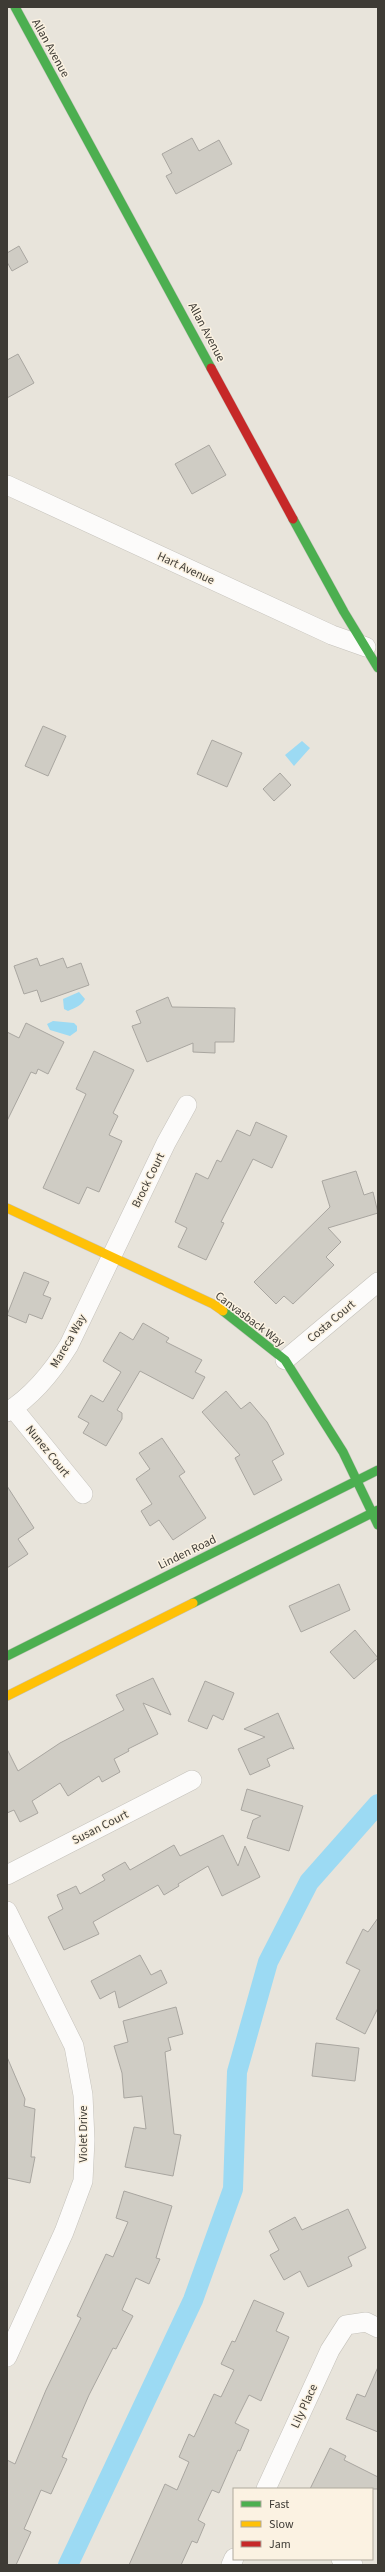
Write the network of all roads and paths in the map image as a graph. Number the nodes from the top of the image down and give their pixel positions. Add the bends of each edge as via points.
1 (16, 7) edge
2 (7, 485) edge
3 (366, 647) junction
4 (378, 668) edge
5 (187, 1105) dead end
6 (7, 1208) edge
7 (112, 1256) junction
8 (378, 1282) edge
9 (285, 1360) junction
10 (10, 1410) edge
11 (378, 1470) edge
12 (358, 1480) junction
13 (83, 1494) dead end
14 (375, 1512) edge
15 (378, 1525) edge
16 (7, 1656) edge
17 (7, 1696) edge
18 (192, 1780) dead end
19 (7, 1875) edge
20 (7, 1911) edge
21 (378, 2328) edge
22 (7, 2357) edge
23 (266, 2488) edge
24 (342, 2560) edge
25 (353, 2565) edge

1 - 3 street, Allan Avenue via 344,612
2 - 3 street, Hart Avenue via 332,635
3 - 4 street, Allan Avenue
5 - 7 street, Brock Court
6 - 7 street, Canvasback Way
7 - 9 street, Canvasback Way via 213,1304
7 - 10 street, Mareca Way via 69,1345 55,1367
8 - 9 street, Costa Court
9 - 12 street, Canvasback Way
10 - 13 street, Nunez Court
11 - 12 street, Linden Road
12 - 14 street, Canvasback Way
12 - 16 street, Linden Road
14 - 15 street, Canvasback Way
14 - 17 street
18 - 19 street, Susan Court
20 - 22 street, Violet Drive via 74,2046 83,2095 85,2140 83,2181 64,2232
21 - 23 street, Lily Place via 366,2322 346,2325 330,2350
24 - 25 street

